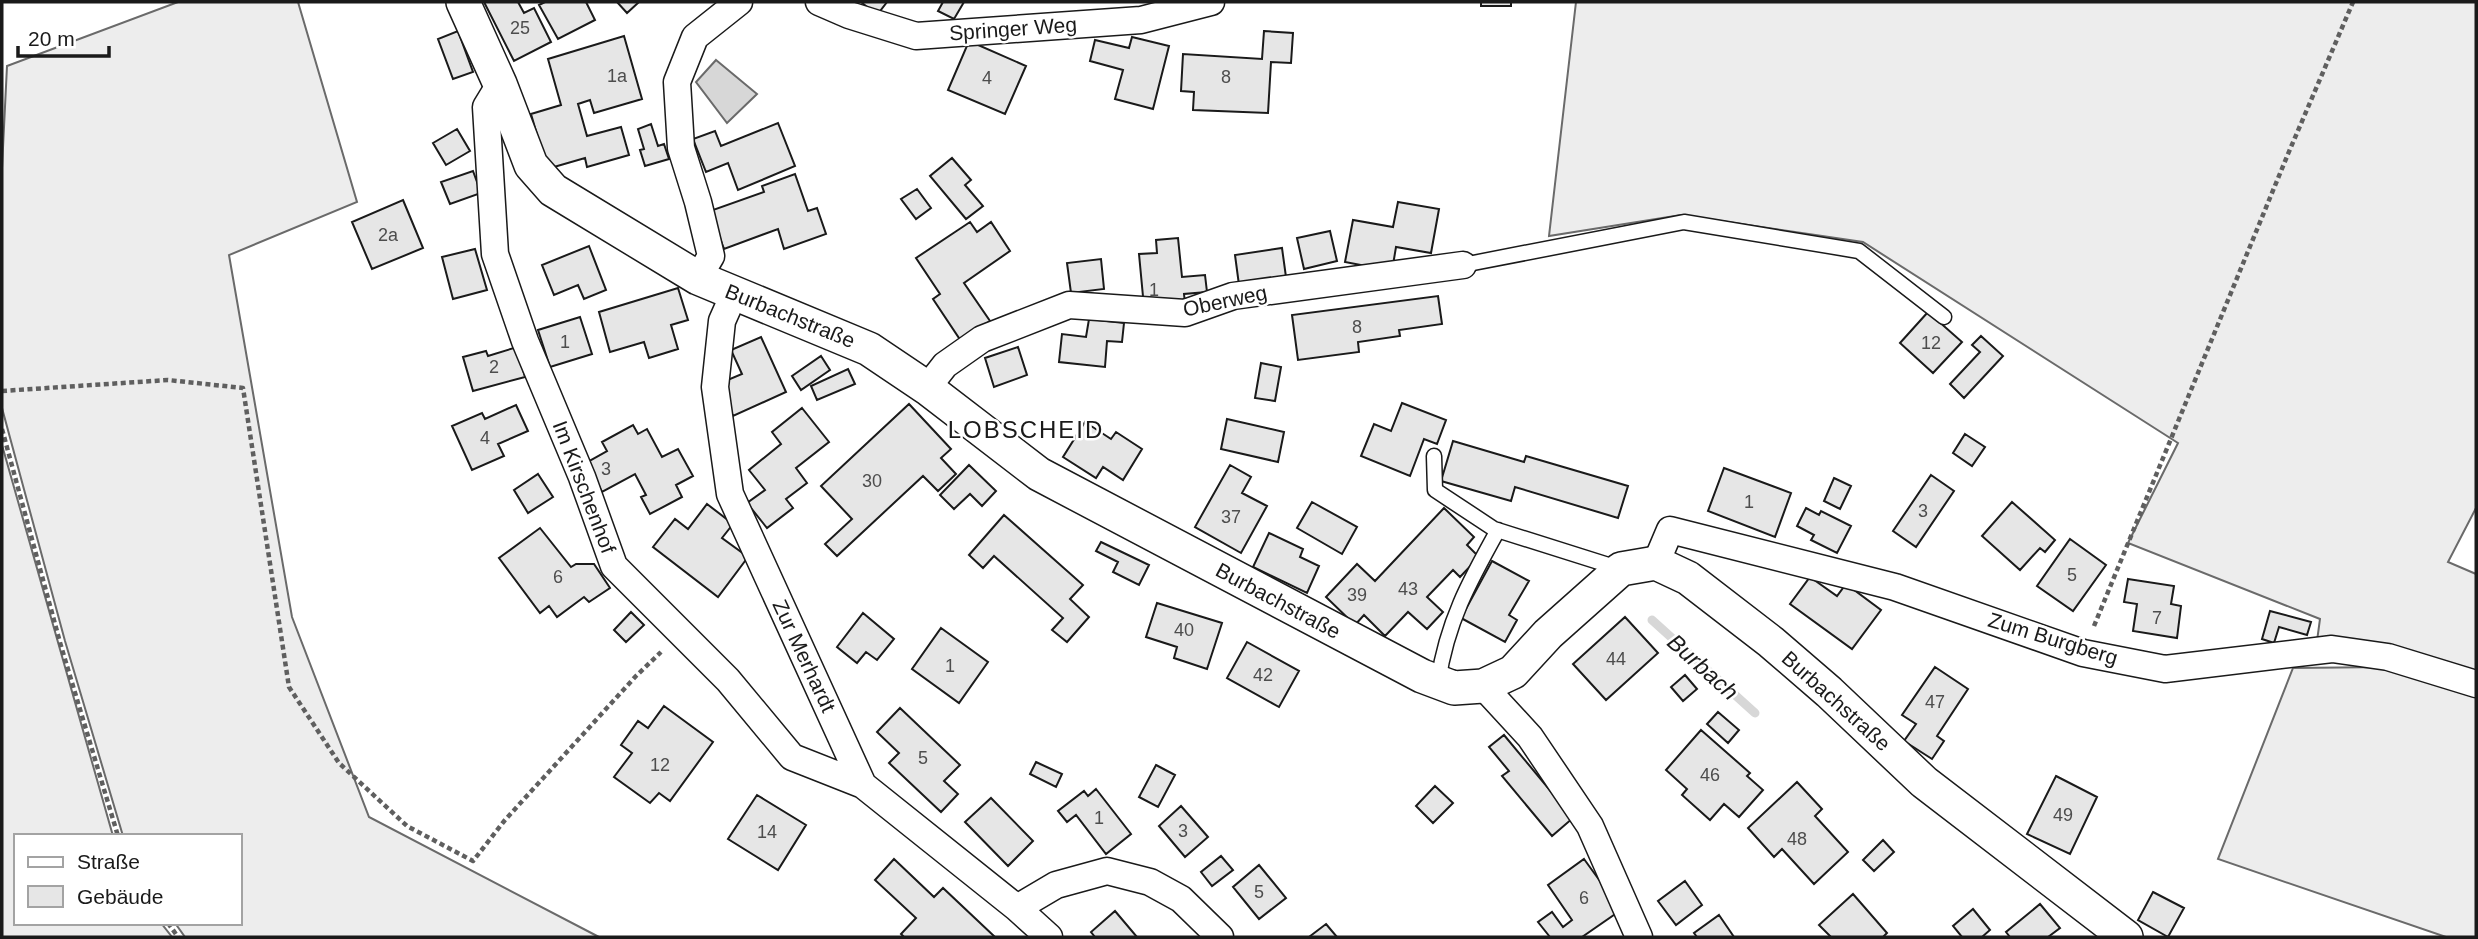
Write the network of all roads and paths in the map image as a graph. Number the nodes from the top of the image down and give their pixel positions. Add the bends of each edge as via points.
1 (463, 2) edge
2 (739, 2) edge
3 (819, 2) edge
4 (1211, 2) edge
5 (2353, 2) edge
6 (500, 84) junction
7 (1463, 265) joint
8 (698, 278) junction
9 (734, 294) junction
10 (1944, 317) dead end
11 (927, 388) junction
12 (2, 391) edge
13 (2, 429) edge
14 (1434, 456) dead end
15 (1498, 530) junction
16 (1656, 563) junction
17 (1621, 569) junction
18 (680, 634) junction
19 (2083, 653) junction
20 (1438, 682) junction
21 (2476, 684) edge
22 (1483, 686) junction
23 (863, 785) junction
24 (117, 834) edge
25 (1017, 908) junction
26 (1049, 937) edge
27 (1220, 937) edge
28 (1639, 937) edge
29 (2126, 937) edge

1 - 6 street, Burbachstraße
2 - 8 street via 695,37 677,82 681,148 711,256
3 - 4 street, Springer Weg via 916,36 1140,20
5 - 19 path
6 - 8 street, Burbachstraße via 531,165 553,190
6 - 18 street, Im Kirschenhof via 486,107 495,254 614,566
7 - 10 lane via 1684,222 1859,251
7 - 11 street, Oberweg via 1233,296 1185,313 1069,305 982,339 945,365
8 - 9 street, Burbachstraße
9 - 11 street, Burbachstraße via 869,349
9 - 23 street, Zur Merhardt via 722,321 715,387 730,494
11 - 20 street, Burbachstraße via 1039,474
12 - 18 path via 168,380 243,388 289,687 339,763 407,826 473,861 636,676
13 - 24 path
14 - 15 lane via 1435,490
15 - 17 lane
15 - 20 lane via 1451,623
16 - 17 street
16 - 19 street, Zum Burgberg via 1670,530 1895,587
16 - 29 street, Burbachstraße via 1688,578 1771,642 1924,782
17 - 22 street, Burbachstraße via 1513,672
18 - 23 street, Im Kirschenhof via 728,680 792,757
19 - 21 street, Zum Burgberg via 2165,669 2332,649 2388,657
20 - 22 street, Burbachstraße via 1454,688
22 - 28 street via 1530,737 1590,826
23 - 25 street, Zur Merhardt
25 - 26 street, Zur Merhardt
25 - 27 street via 1056,885 1107,872 1150,882 1181,899

